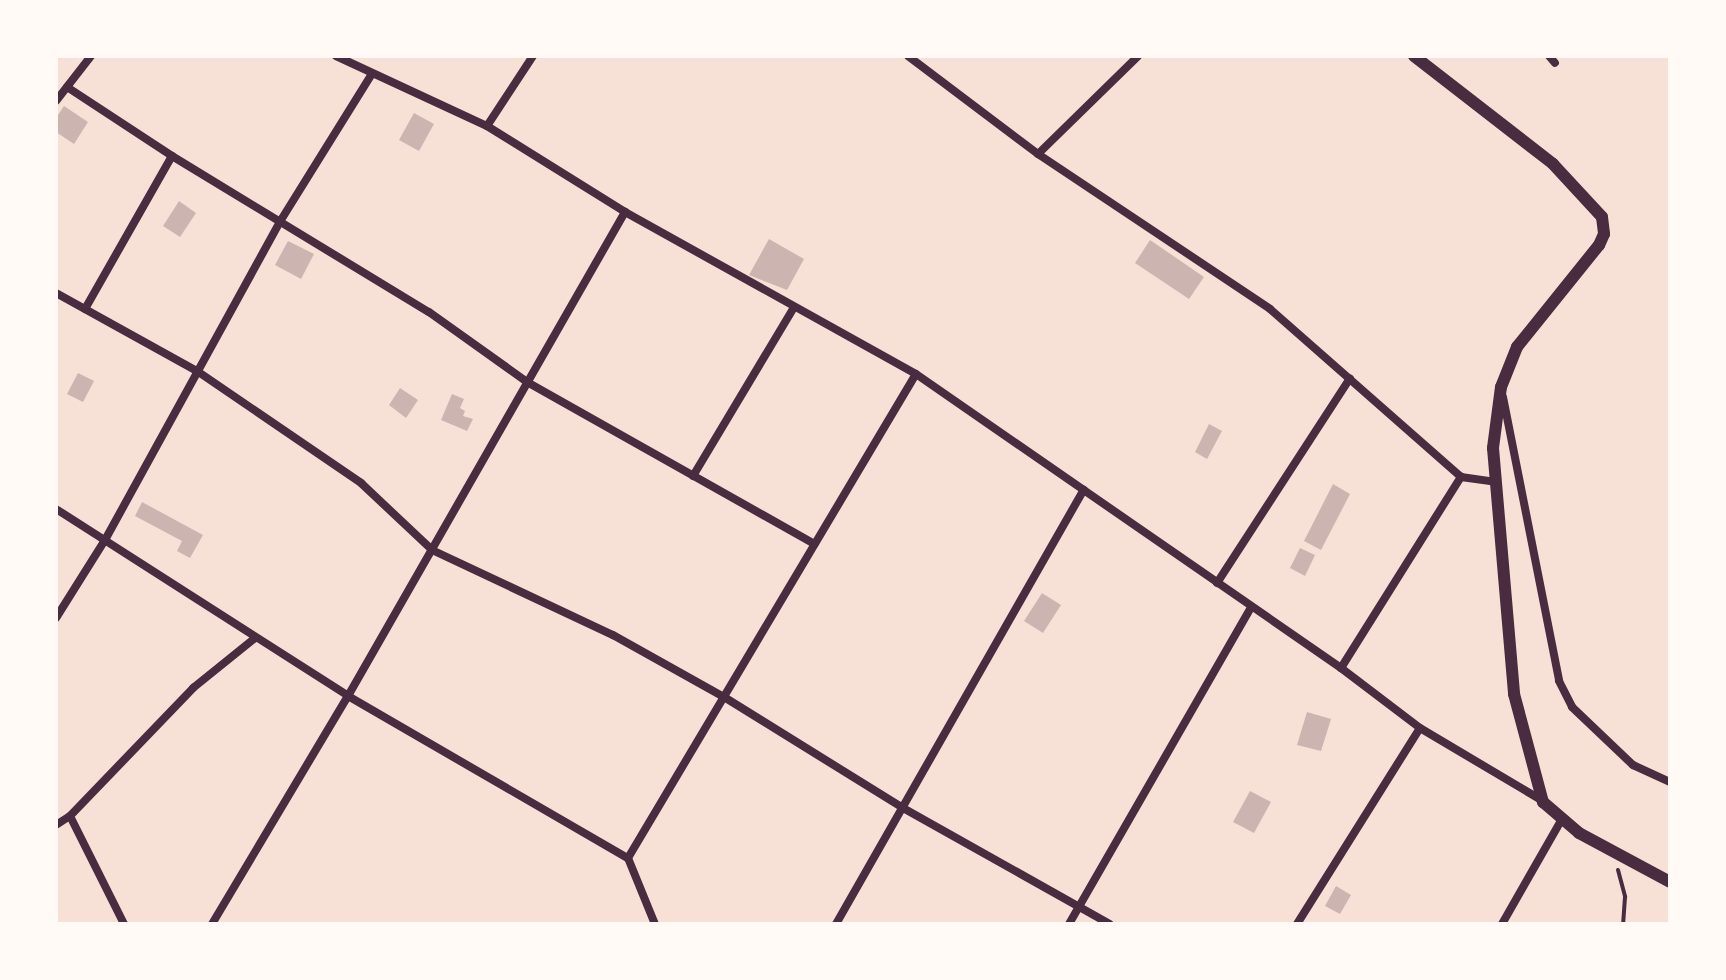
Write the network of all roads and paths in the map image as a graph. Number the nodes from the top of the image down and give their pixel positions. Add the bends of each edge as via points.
1 (91, 56) edge
2 (336, 56) edge
3 (359, 56) edge
4 (533, 56) edge
5 (908, 56) edge
6 (1138, 56) edge
7 (1414, 56) edge
8 (353, 66) junction
9 (372, 74) junction
10 (67, 87) junction
11 (56, 101) edge
12 (487, 126) junction
13 (1038, 154) junction
14 (172, 156) junction
15 (625, 212) junction
16 (281, 220) junction
17 (56, 293) edge
18 (794, 307) junction
19 (85, 309) junction
20 (197, 371) junction
21 (916, 374) junction
22 (1350, 378) junction
23 (527, 382) junction
24 (1501, 387) junction
25 (693, 476) junction
26 (1461, 477) junction
27 (1496, 482) junction
28 (1084, 490) junction
29 (56, 509) edge
30 (105, 540) junction
31 (815, 544) junction
32 (432, 550) junction
33 (1217, 583) junction
34 (1251, 608) junction
35 (56, 618) edge
36 (255, 638) junction
37 (1341, 668) junction
38 (348, 696) junction
39 (724, 697) junction
40 (1420, 728) junction
41 (1670, 782) edge
42 (1543, 802) junction
43 (903, 808) junction
44 (70, 816) junction
45 (1562, 819) junction
46 (56, 825) edge
47 (1614, 852) junction
48 (628, 858) junction
49 (1670, 882) edge
50 (1078, 905) junction
51 (124, 924) edge
52 (212, 924) edge
53 (655, 924) edge
54 (836, 924) edge
55 (1069, 924) edge
56 (1110, 924) edge
57 (1297, 924) edge
58 (1502, 924) edge
59 (1623, 924) edge

1 - 10 street
2 - 8 street
3 - 8 street
4 - 12 street
5 - 13 street
6 - 13 street
7 - 24 street via 1553,164 1602,217 1599,245 1517,347
8 - 9 street
9 - 12 street
9 - 16 street
10 - 11 street
10 - 14 street
12 - 15 street
13 - 22 street via 1270,309
14 - 16 street
14 - 19 street
15 - 18 street
15 - 23 street
16 - 20 street
16 - 23 street via 478,344
17 - 19 street
18 - 21 street
18 - 25 street
19 - 20 street
20 - 30 street
20 - 32 street via 361,483
21 - 28 street
21 - 31 street
22 - 26 street
22 - 33 street
23 - 25 street
23 - 32 street
24 - 27 street via 1493,448
24 - 41 street via 1559,681 1572,707 1633,765
25 - 31 street
26 - 27 street
26 - 37 street
27 - 42 street via 1514,694
28 - 33 street
28 - 43 street
29 - 30 street
30 - 35 street
30 - 36 street
31 - 39 street
32 - 38 street
32 - 39 street via 613,635
33 - 34 street
34 - 37 street
34 - 50 street
36 - 38 street
36 - 44 street via 193,688
37 - 40 street
38 - 48 street
38 - 52 street
39 - 43 street
39 - 48 street
40 - 42 street
40 - 57 street
42 - 45 street
43 - 50 street
43 - 54 street
44 - 46 street
44 - 51 street
45 - 47 street
45 - 58 street
47 - 49 street
47 - 59 path via 1625,897
48 - 53 street
50 - 55 street
50 - 56 street

